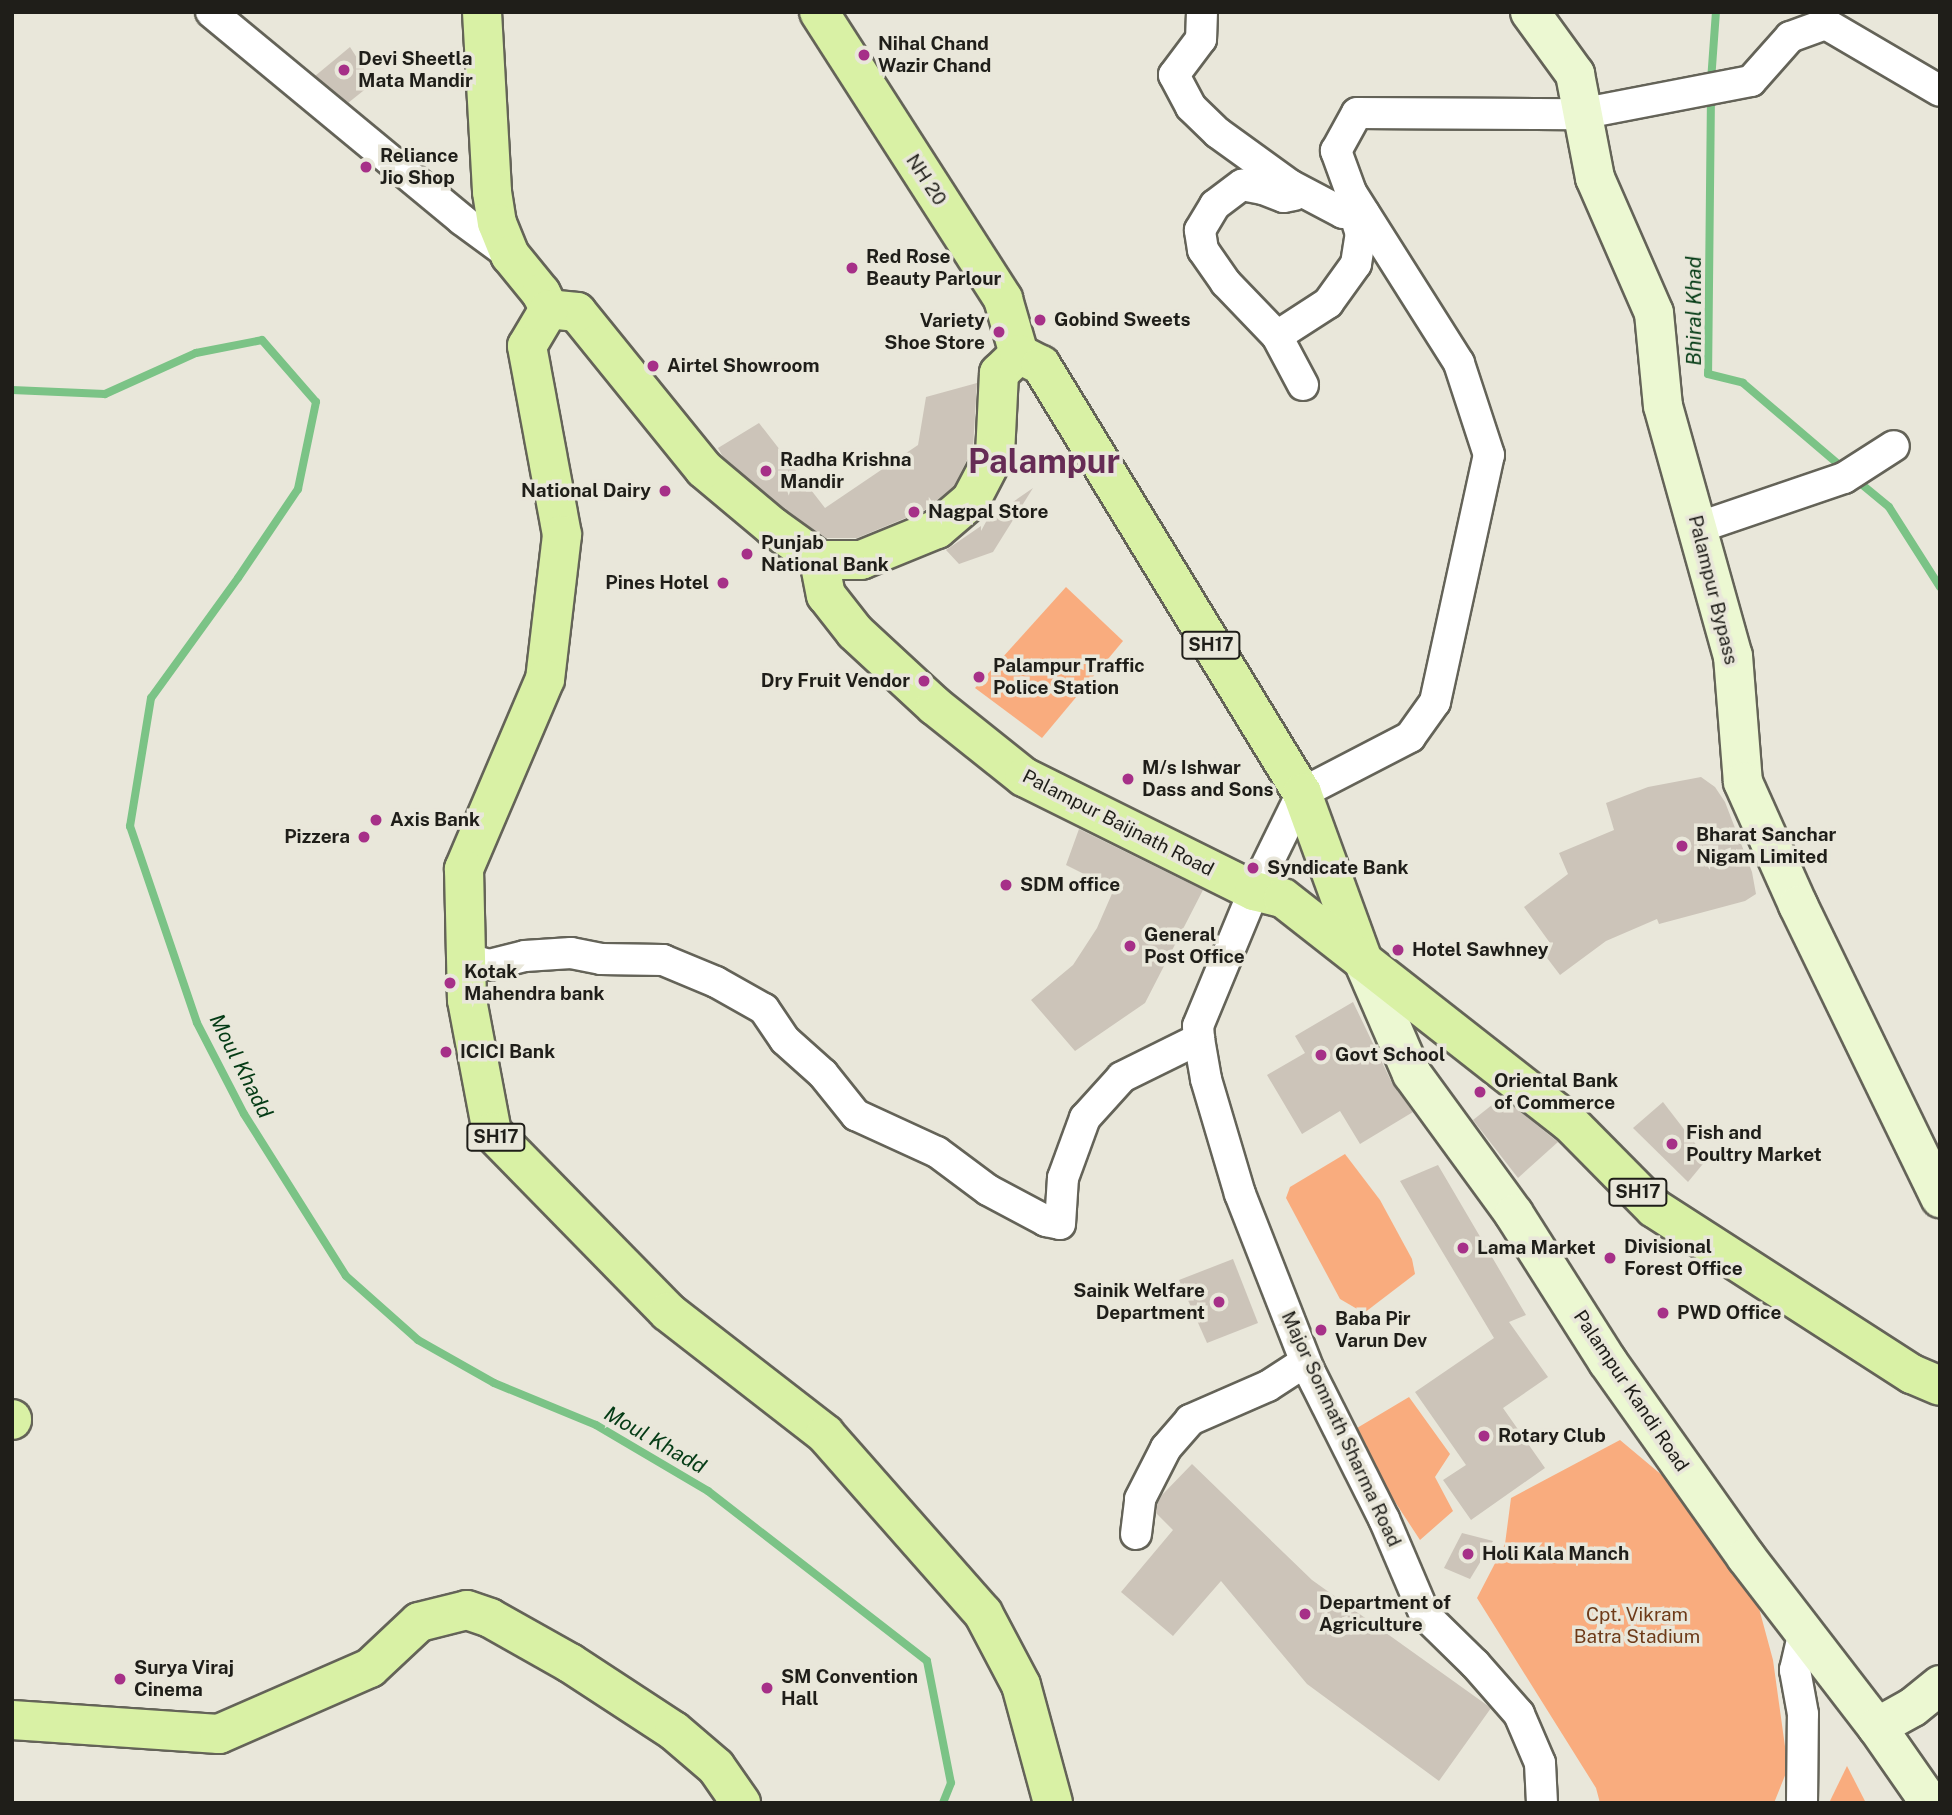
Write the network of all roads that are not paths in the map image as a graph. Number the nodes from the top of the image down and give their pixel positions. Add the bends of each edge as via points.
1 (211, 12) edge
2 (482, 12) edge
3 (819, 12) edge
4 (1202, 12) edge
5 (1530, 12) edge
6 (1818, 18) edge
7 (1940, 91) edge
8 (1580, 114) junction
9 (1307, 192) junction
10 (1359, 213) junction
11 (510, 255) junction
12 (549, 309) junction
13 (1277, 337) junction
14 (1019, 354) junction
15 (1303, 385) dead end
16 (1894, 446) dead end
17 (1698, 528) junction
18 (819, 560) junction
19 (1302, 793) junction
20 (1254, 891) junction
21 (466, 958) junction
22 (1363, 961) junction
23 (1199, 1039) junction
24 (1940, 1198) edge
25 (1305, 1362) junction
26 (1940, 1386) edge
27 (1136, 1534) dead end
28 (1804, 1632) junction
29 (1940, 1685) edge
30 (12, 1720) edge
31 (1878, 1727) junction
32 (741, 1803) edge
33 (1054, 1803) edge
34 (1542, 1803) edge
35 (1802, 1803) edge
36 (1930, 1803) edge

1 - 11 street
2 - 11 main road via 492,192 497,223
3 - 14 main road, NH 20 via 1003,299
4 - 9 street via 1201,39 1174,75 1191,107 1258,164
5 - 8 street, Palampur Bypass via 1575,74
6 - 7 street
6 - 8 street via 1790,37 1751,81
8 - 10 street via 1357,113 1336,151
8 - 17 street, Palampur Bypass via 1595,178 1654,313 1663,406
9 - 10 street via 1343,213
9 - 13 street via 1284,197 1241,186 1215,205 1200,230 1203,250 1226,283
10 - 13 street via 1356,264 1328,303
10 - 19 street via 1460,363 1489,455 1435,702 1410,737
11 - 12 main road
12 - 18 main road via 577,312 704,469
12 - 21 main road, SH17 via 527,346 562,535 545,679 464,869
13 - 15 street
14 - 18 main road via 999,373 995,454 971,500 937,528 861,560
14 - 19 main road, SH17 via 1041,365
16 - 17 street via 1844,478
17 - 24 street, Palampur Bypass via 1733,656 1743,782
18 - 20 main road, Palampur Baijnath Road / SH17 via 826,595 855,632 934,706 1024,777
19 - 20 street, Major Somnath Sharma Road
19 - 22 main road, SH17
20 - 22 main road, Palampur Baijnath Road / SH17 via 1283,898
20 - 23 street, Major Somnath Sharma Road via 1198,1026
21 - 23 street via 489,965 525,956 571,953 601,959 663,960 716,982 764,1009 785,1040 823,1074 856,1115 937,1152 988,1190 1060,1224 1063,1178 1085,1118 1122,1077
21 - 33 main road, SH17 via 467,1000 492,1132 667,1312 825,1434 983,1613 1021,1685
22 - 26 main road, SH17 via 1569,1122 1654,1208 1912,1374
22 - 28 street, Palampur Kandi Road via 1412,1073 1514,1213 1608,1362
23 - 25 street, Major Somnath Sharma Road via 1240,1194
25 - 27 street via 1268,1386 1190,1420 1166,1448 1140,1499
25 - 34 street, Major Somnath Sharma Road via 1384,1519 1425,1615 1519,1714 1540,1763
28 - 31 street, Palampur Kandi Road
28 - 35 street via 1795,1670 1803,1714
29 - 31 street
30 - 32 main road via 219,1734 370,1668 419,1622 467,1610 570,1663 674,1731 716,1767
31 - 36 street, Palampur Kandi Road

